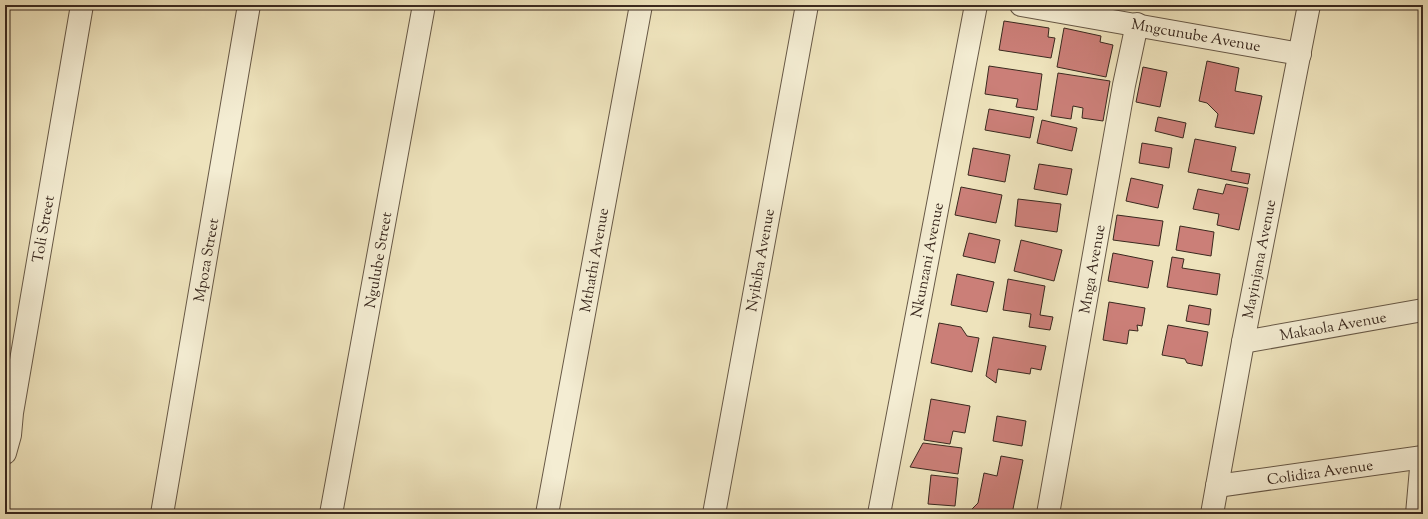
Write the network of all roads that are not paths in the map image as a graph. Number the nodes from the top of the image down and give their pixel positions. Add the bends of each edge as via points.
1 (82, 5) edge
2 (249, 5) edge
3 (424, 5) edge
4 (641, 5) edge
5 (807, 5) edge
6 (976, 5) edge
7 (1021, 5) edge
8 (1309, 5) edge
9 (1137, 24) junction
10 (1300, 54) junction
11 (1423, 310) edge
12 (1243, 342) junction
13 (5, 453) edge
14 (1423, 457) edge
15 (1217, 486) junction
16 (162, 514) edge
17 (331, 514) edge
18 (547, 514) edge
19 (714, 514) edge
20 (879, 514) edge
21 (1048, 514) edge
22 (1212, 514) edge
23 (1417, 514) edge

1 - 13 street, Toli Street
2 - 16 street, Mpoza Street
3 - 17 street, Ngulube Street
4 - 18 street, Mthathi Avenue
5 - 19 street, Nyibiba Avenue
6 - 20 street, Nkunzani Avenue
7 - 9 street, Mngcunube Avenue
8 - 10 street, Mayinjana Avenue
9 - 10 street, Mngcunube Avenue
9 - 21 street, Mnga Avenue
10 - 12 street, Mayinjana Avenue
11 - 12 street, Makaola Avenue
12 - 15 street, Mayinjana Avenue
14 - 15 street, Colidiza Avenue
14 - 23 street
15 - 22 street, Mayinjana Avenue

